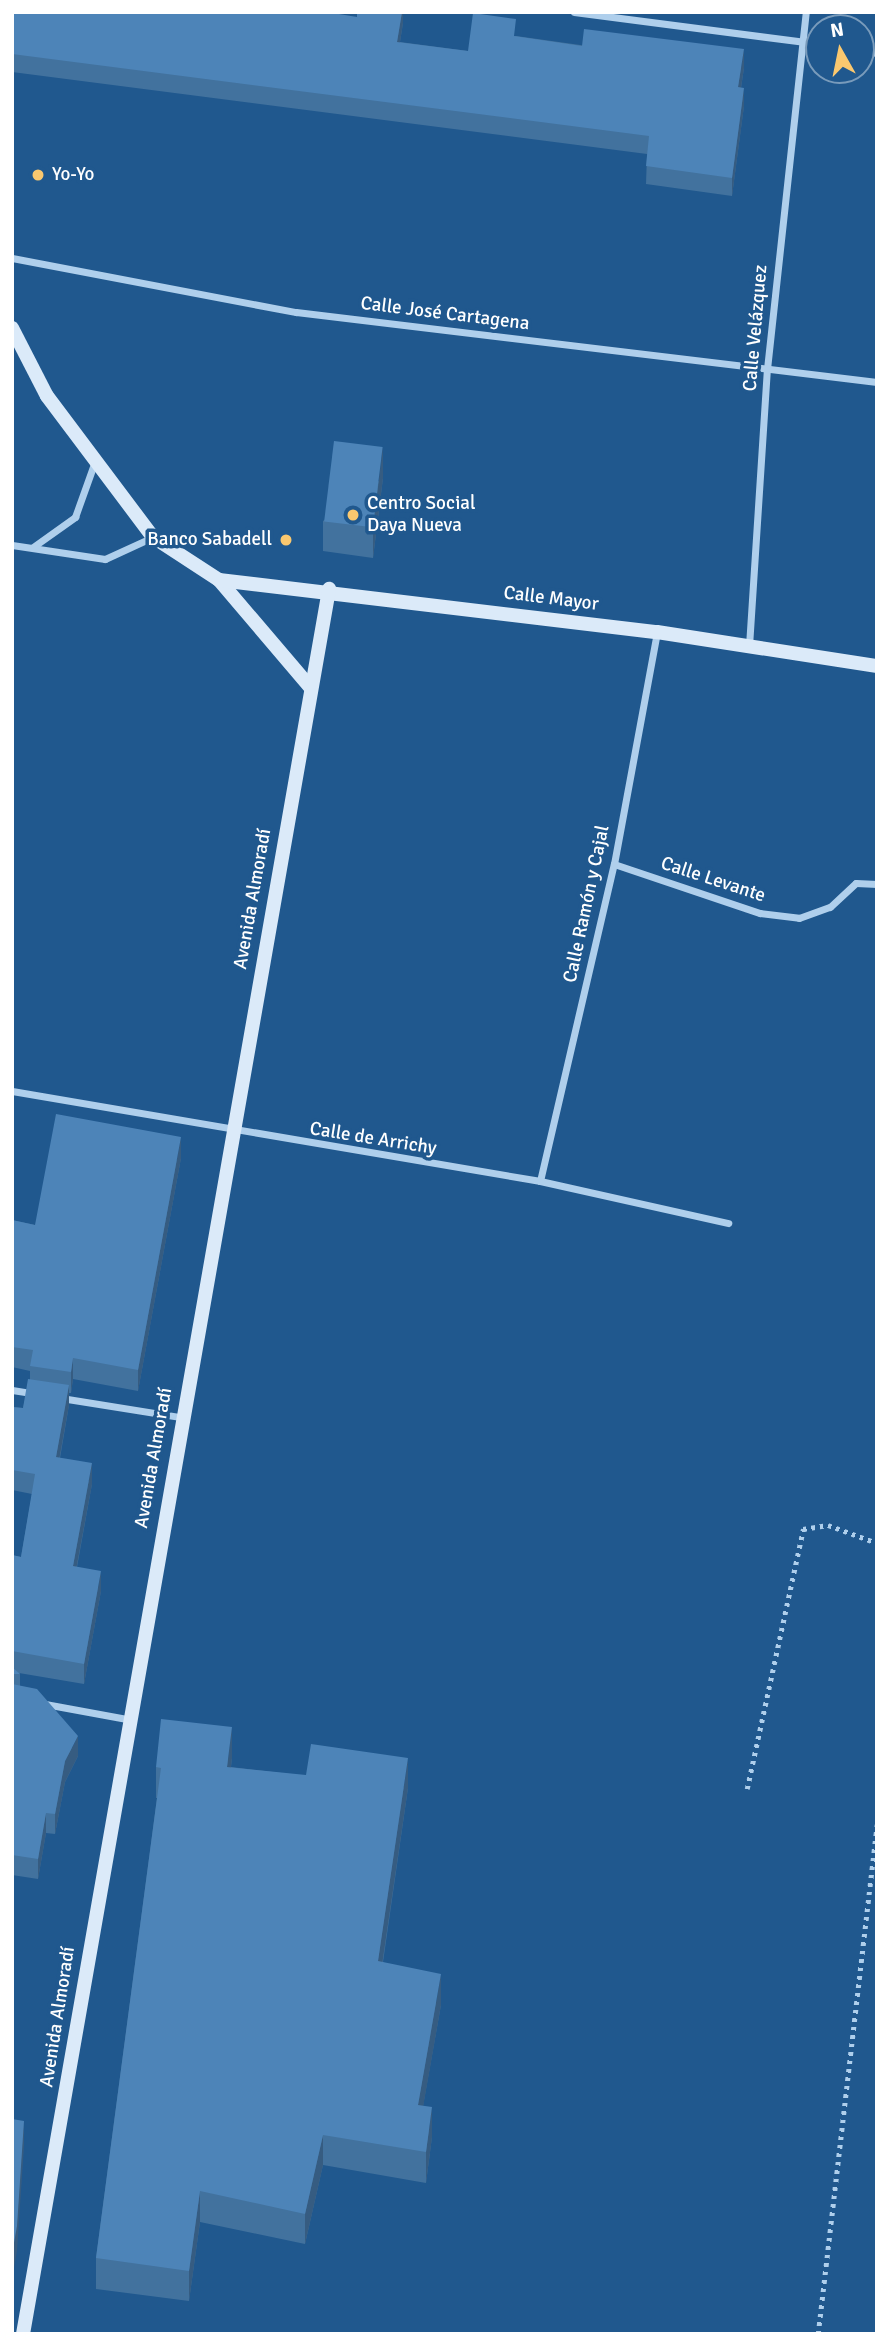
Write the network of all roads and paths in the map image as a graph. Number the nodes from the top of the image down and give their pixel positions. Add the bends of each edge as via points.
1 (574, 12) edge
2 (806, 12) edge
3 (801, 42) junction
4 (805, 42) edge
5 (12, 258) edge
6 (12, 328) edge
7 (767, 369) junction
8 (877, 382) edge
9 (94, 464) junction
10 (153, 537) junction
11 (12, 545) edge
12 (33, 547) junction
13 (219, 580) junction
14 (329, 589) junction
15 (657, 632) junction
16 (749, 647) junction
17 (877, 666) edge
18 (310, 687) junction
19 (614, 864) junction
20 (877, 884) edge
21 (12, 1091) edge
22 (231, 1132) junction
23 (540, 1181) junction
24 (728, 1223) dead end
25 (12, 1390) edge
26 (38, 1394) edge
27 (51, 1396) edge
28 (180, 1417) junction
29 (877, 1543) edge
30 (38, 1703) edge
31 (127, 1719) junction
32 (747, 1789) dead end
33 (877, 1824) edge
34 (23, 2334) edge
35 (818, 2334) edge

1 - 3 street
2 - 3 street, Calle Velázquez
3 - 4 street
3 - 7 street, Calle Velázquez
5 - 7 street, Calle José Cartagena via 296,312
6 - 9 street via 47,396
7 - 8 street, Calle José Cartagena
7 - 16 street, Calle Velázquez
9 - 10 street
9 - 12 street via 75,517
10 - 12 street via 105,559 69,559
10 - 13 street
11 - 12 street
13 - 14 street, Calle Mayor
13 - 18 street
14 - 15 street, Calle Mayor
14 - 18 street, Avenida Almoradí
15 - 16 street, Calle Mayor
15 - 19 street, Calle Ramón y Cajal
16 - 17 street, Calle Mayor
18 - 22 street, Avenida Almoradí
19 - 20 street, Calle Levante via 760,913 799,918 830,907 856,883
19 - 23 street, Calle Ramón y Cajal
21 - 22 street, Calle de Arrichy
22 - 23 street, Calle de Arrichy
22 - 28 street, Avenida Almoradí
23 - 24 street, Calle de Arrichy
25 - 26 street
27 - 28 street
28 - 31 street, Avenida Almoradí
29 - 32 path via 828,1525 803,1529
30 - 31 street
31 - 34 street, Avenida Almoradí
33 - 35 path

